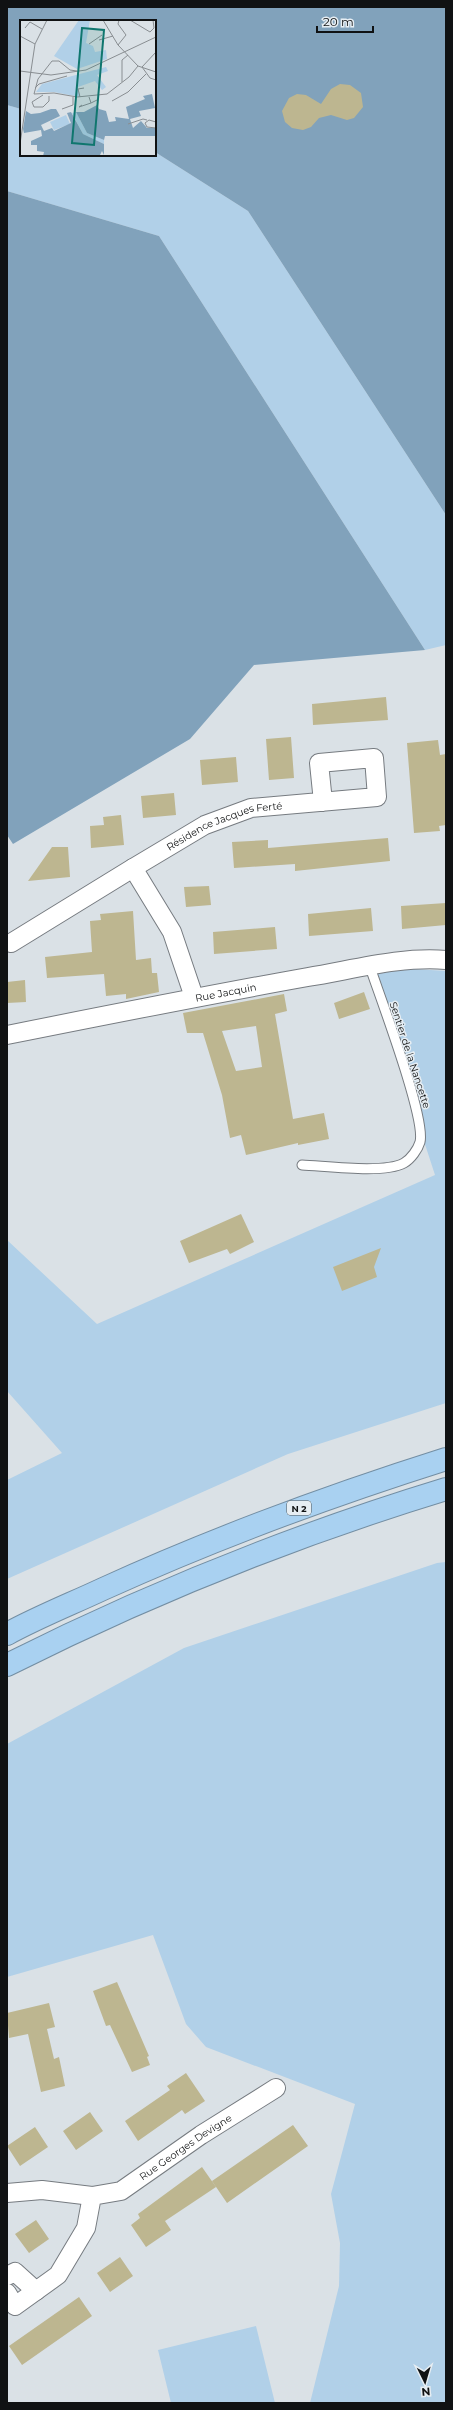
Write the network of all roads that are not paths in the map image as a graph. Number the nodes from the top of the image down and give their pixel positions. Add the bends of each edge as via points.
1 (322, 802) dead end
2 (134, 868) junction
3 (11, 942) dead end
4 (446, 960) edge
5 (370, 967) junction
6 (194, 997) junction
7 (7, 1035) edge
8 (302, 1165) dead end
9 (446, 1459) edge
10 (446, 1489) edge
11 (446, 1505) edge
12 (321, 1530) junction
13 (7, 1634) edge
14 (7, 1665) edge
15 (276, 2088) dead end
16 (7, 2193) edge
17 (92, 2196) junction
18 (7, 2276) edge
19 (36, 2291) junction
20 (7, 2293) edge

1 - 2 street, Résidence Jacques Ferté via 251,808 205,825
2 - 3 street, Résidence Jacques Ferté
2 - 6 street via 172,932
4 - 5 street, Rue Jacquin via 433,959
5 - 6 street, Rue Jacquin
5 - 8 lane, Sentier de la Nancette via 417,1110 420,1141 413,1155 405,1163 396,1166 381,1169
6 - 7 street, Rue Jacquin
9 - 13 highway, N 2 via 318,1501 155,1565
10 - 12 highway
11 - 12 highway
12 - 14 highway via 184,1583
15 - 17 street, Rue Georges Devigne via 121,2190
16 - 17 street, Rue Georges Devigne via 42,2190
17 - 19 street via 86,2228 58,2275
18 - 19 street via 15,2272
19 - 20 street via 15,2306

